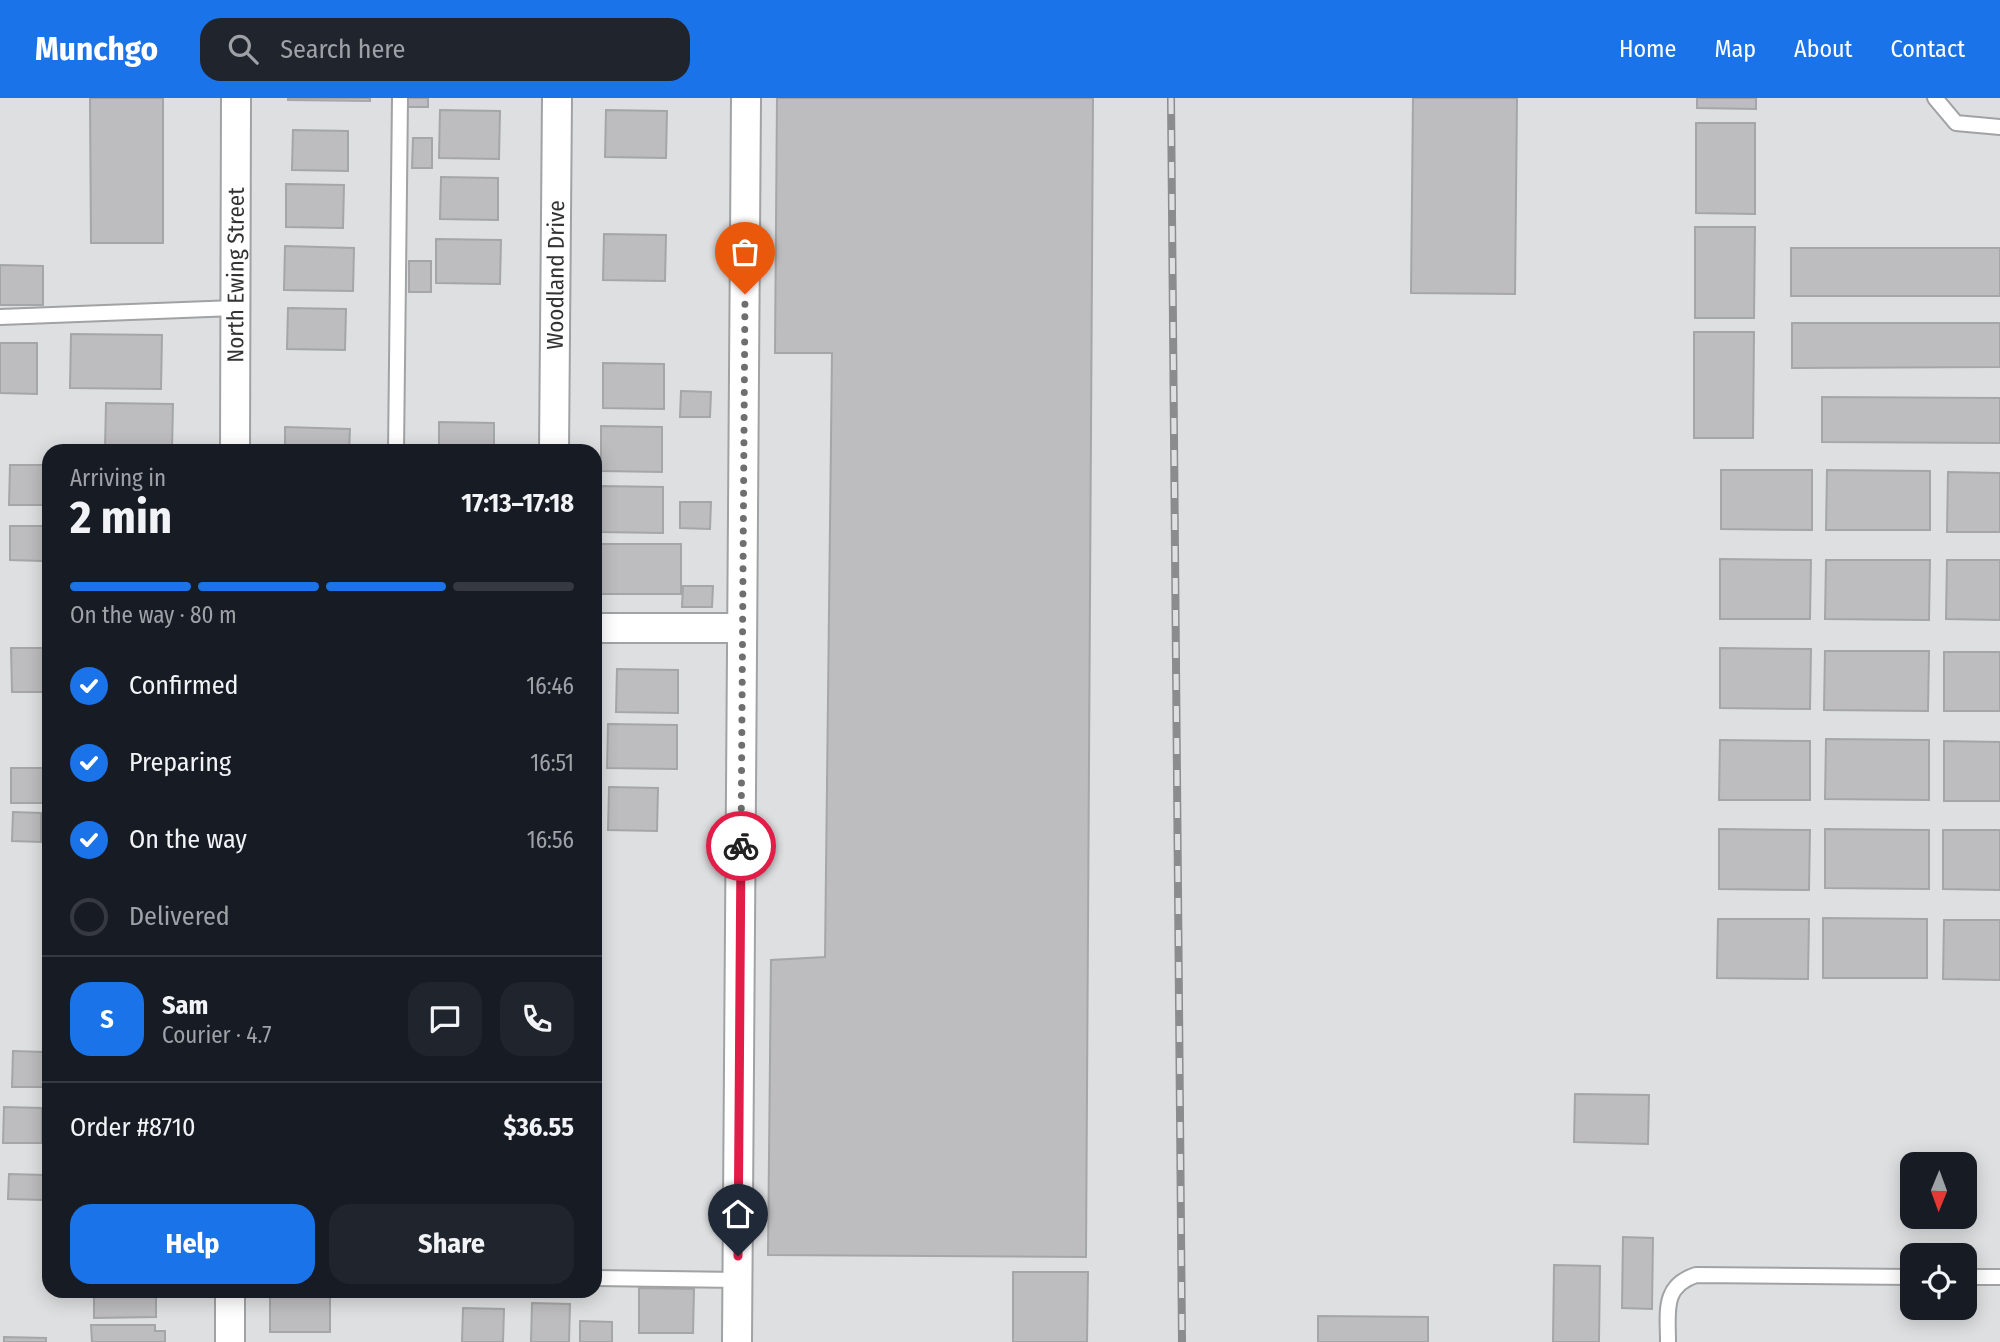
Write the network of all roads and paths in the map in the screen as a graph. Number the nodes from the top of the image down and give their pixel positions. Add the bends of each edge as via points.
1 (236, 98) edge
2 (400, 98) edge
3 (557, 98) edge
4 (747, 98) edge
5 (1935, 98) edge
6 (2000, 127) edge
7 (235, 308) junction
8 (0, 317) edge
9 (234, 444) edge
10 (396, 444) edge
11 (554, 444) edge
12 (602, 628) edge
13 (742, 628) junction
14 (1900, 1277) edge
15 (1977, 1277) edge
16 (2000, 1277) edge
17 (602, 1278) edge
18 (738, 1280) junction
19 (230, 1298) edge
20 (229, 1342) edge
21 (737, 1342) edge
22 (1668, 1342) edge

1 - 7 street, North Ewing Street
2 - 10 lane
3 - 11 street, Woodland Drive
4 - 13 street
5 - 6 lane via 1956,123
7 - 8 lane
7 - 9 street, North Ewing Street
12 - 13 street
13 - 18 street
14 - 22 lane via 1696,1275 1682,1280 1669,1298
15 - 16 lane
17 - 18 lane
18 - 21 street
19 - 20 street

